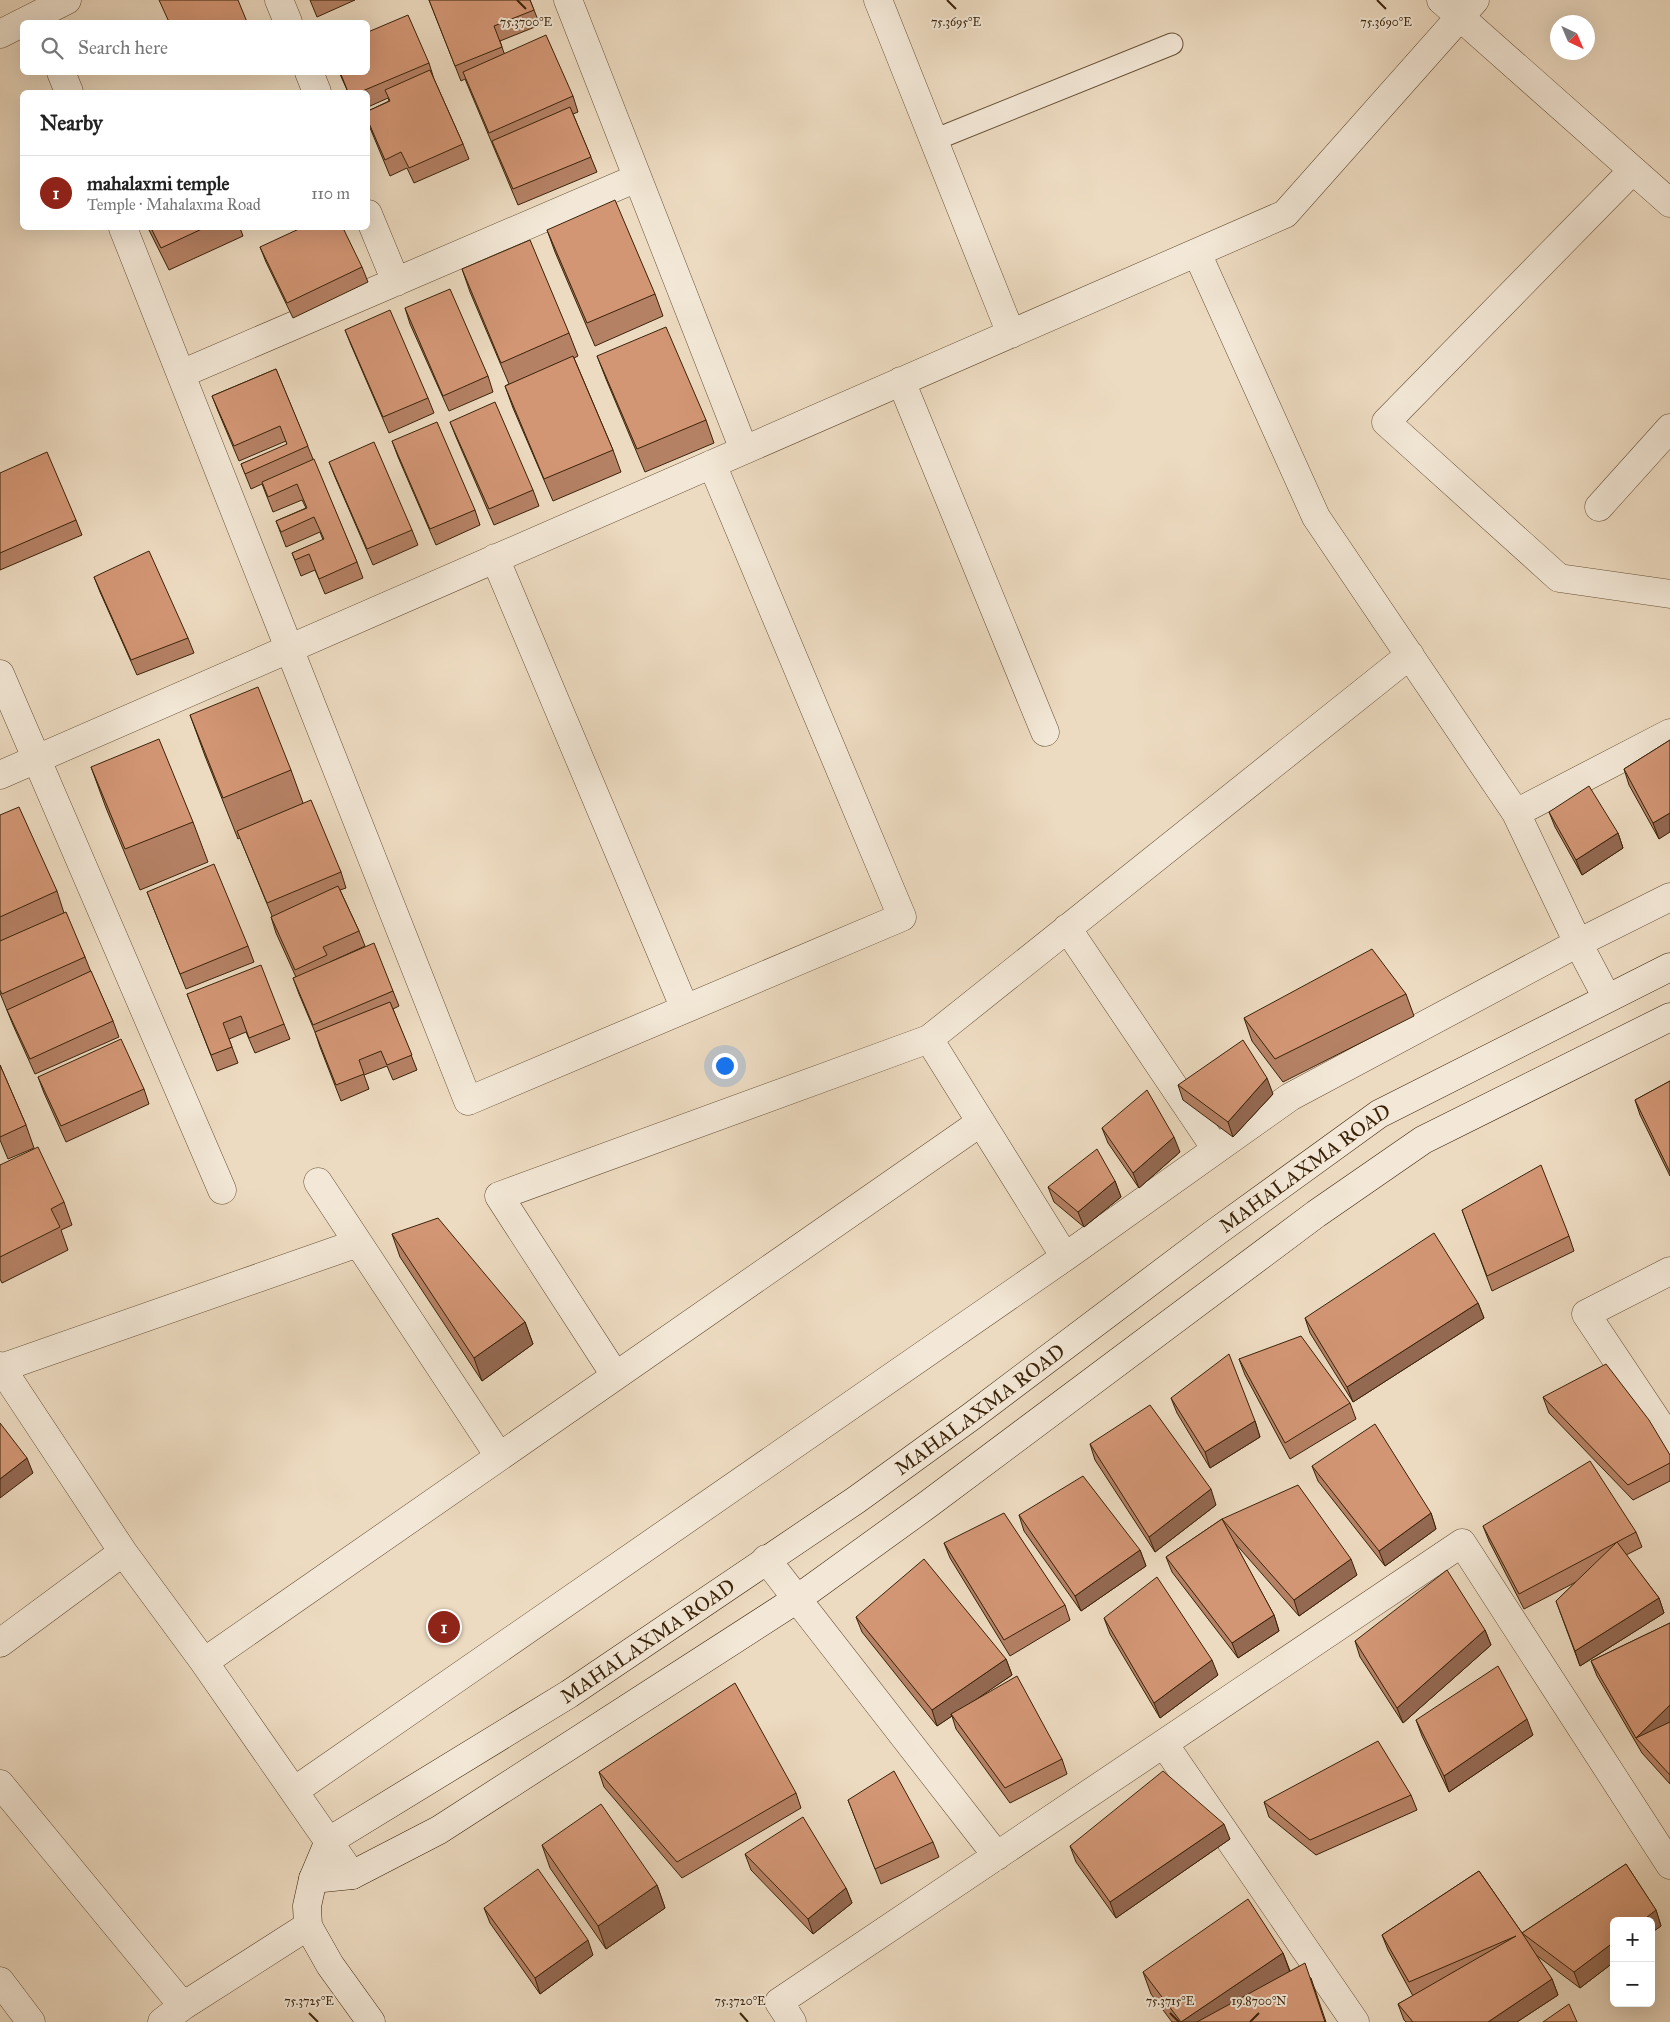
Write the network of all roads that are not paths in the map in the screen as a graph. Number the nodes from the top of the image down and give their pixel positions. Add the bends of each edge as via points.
1 (67, 0) edge
2 (279, 0) edge
3 (568, 0) edge
4 (878, 0) edge
5 (1459, 5) edge
6 (36, 12) edge
7 (23, 20) edge
8 (287, 20) edge
9 (20, 22) edge
10 (0, 34) edge
11 (1172, 44) dead end
12 (63, 75) edge
13 (310, 75) edge
14 (68, 90) edge
15 (316, 90) edge
16 (934, 140) junction
17 (1633, 170) junction
18 (637, 178) junction
19 (1670, 203) edge
20 (370, 219) edge
21 (124, 230) edge
22 (1197, 253) junction
23 (396, 282) junction
24 (1011, 334) junction
25 (181, 374) junction
26 (901, 381) junction
27 (1670, 428) edge
28 (744, 450) junction
29 (712, 464) junction
30 (1600, 507) dead end
31 (495, 558) junction
32 (1670, 594) edge
33 (289, 648) junction
34 (1410, 655) junction
35 (0, 674) edge
36 (1045, 732) dead end
37 (1670, 732) edge
38 (36, 759) junction
39 (0, 774) edge
40 (1516, 812) junction
41 (1670, 897) edge
42 (1067, 928) junction
43 (1578, 943) junction
44 (1670, 966) edge
45 (1607, 998) junction
46 (684, 1010) junction
47 (1670, 1017) edge
48 (929, 1038) junction
49 (981, 1122) junction
50 (1216, 1149) junction
51 (318, 1182) dead end
52 (222, 1190) dead end
53 (358, 1243) junction
54 (1065, 1257) junction
55 (1670, 1271) edge
56 (1, 1367) edge
57 (615, 1376) junction
58 (1670, 1440) edge
59 (499, 1456) junction
60 (123, 1552) junction
61 (766, 1559) junction
62 (797, 1599) junction
63 (2, 1637) edge
64 (204, 1662) junction
65 (1164, 1744) junction
66 (0, 1784) edge
67 (294, 1791) junction
68 (329, 1842) junction
69 (997, 1856) junction
70 (1670, 1865) edge
71 (352, 1875) junction
72 (312, 1879) junction
73 (308, 1926) junction
74 (0, 1980) edge
75 (172, 2014) edge
76 (31, 2022) edge
77 (371, 2022) edge
78 (792, 2022) edge
79 (1355, 2022) edge

1 - 6 street
2 - 8 street
3 - 18 street
4 - 16 street
5 - 17 street
5 - 22 street via 1285,214
6 - 7 street
9 - 10 street
11 - 16 lane
12 - 14 street
13 - 15 street
16 - 24 street
17 - 19 street
17 - 32 street via 1386,422 1559,578
18 - 23 street
18 - 28 street
20 - 23 street
21 - 25 street
22 - 24 street
22 - 34 street via 1316,517
23 - 25 street
24 - 26 street
25 - 33 street
26 - 28 street
26 - 36 street
27 - 30 street
28 - 29 street
29 - 31 street
29 - 46 street via 902,917
31 - 33 street
31 - 46 street
33 - 38 street
33 - 46 street via 468,1101
34 - 40 street
34 - 42 street
35 - 38 street
37 - 40 street
38 - 39 street
38 - 52 street
40 - 43 street
41 - 43 street
42 - 48 street
42 - 50 street
43 - 45 street
43 - 50 street via 1290,1097
44 - 45 street, MAHALAXMA ROAD
45 - 61 street, MAHALAXMA ROAD via 1379,1114 972,1416 856,1500
47 - 62 street via 1423,1140 1316,1214 928,1505
48 - 49 street
48 - 57 street via 499,1196
49 - 54 street
49 - 57 street
50 - 54 street
51 - 53 street
53 - 56 street
53 - 59 street
54 - 67 street
55 - 58 street via 1586,1314
56 - 60 street
57 - 59 street
59 - 64 street
60 - 63 street
60 - 64 street
61 - 62 street
61 - 68 street, MAHALAXMA ROAD via 569,1694
62 - 69 street
62 - 71 street via 439,1830
64 - 67 street
65 - 69 street
65 - 70 street via 1462,1543
65 - 79 street
66 - 75 street
67 - 68 street
68 - 71 street
68 - 72 street
69 - 78 street via 779,2002
71 - 72 street
72 - 73 street via 307,1906
73 - 75 street
73 - 77 street via 330,1965
74 - 76 street

